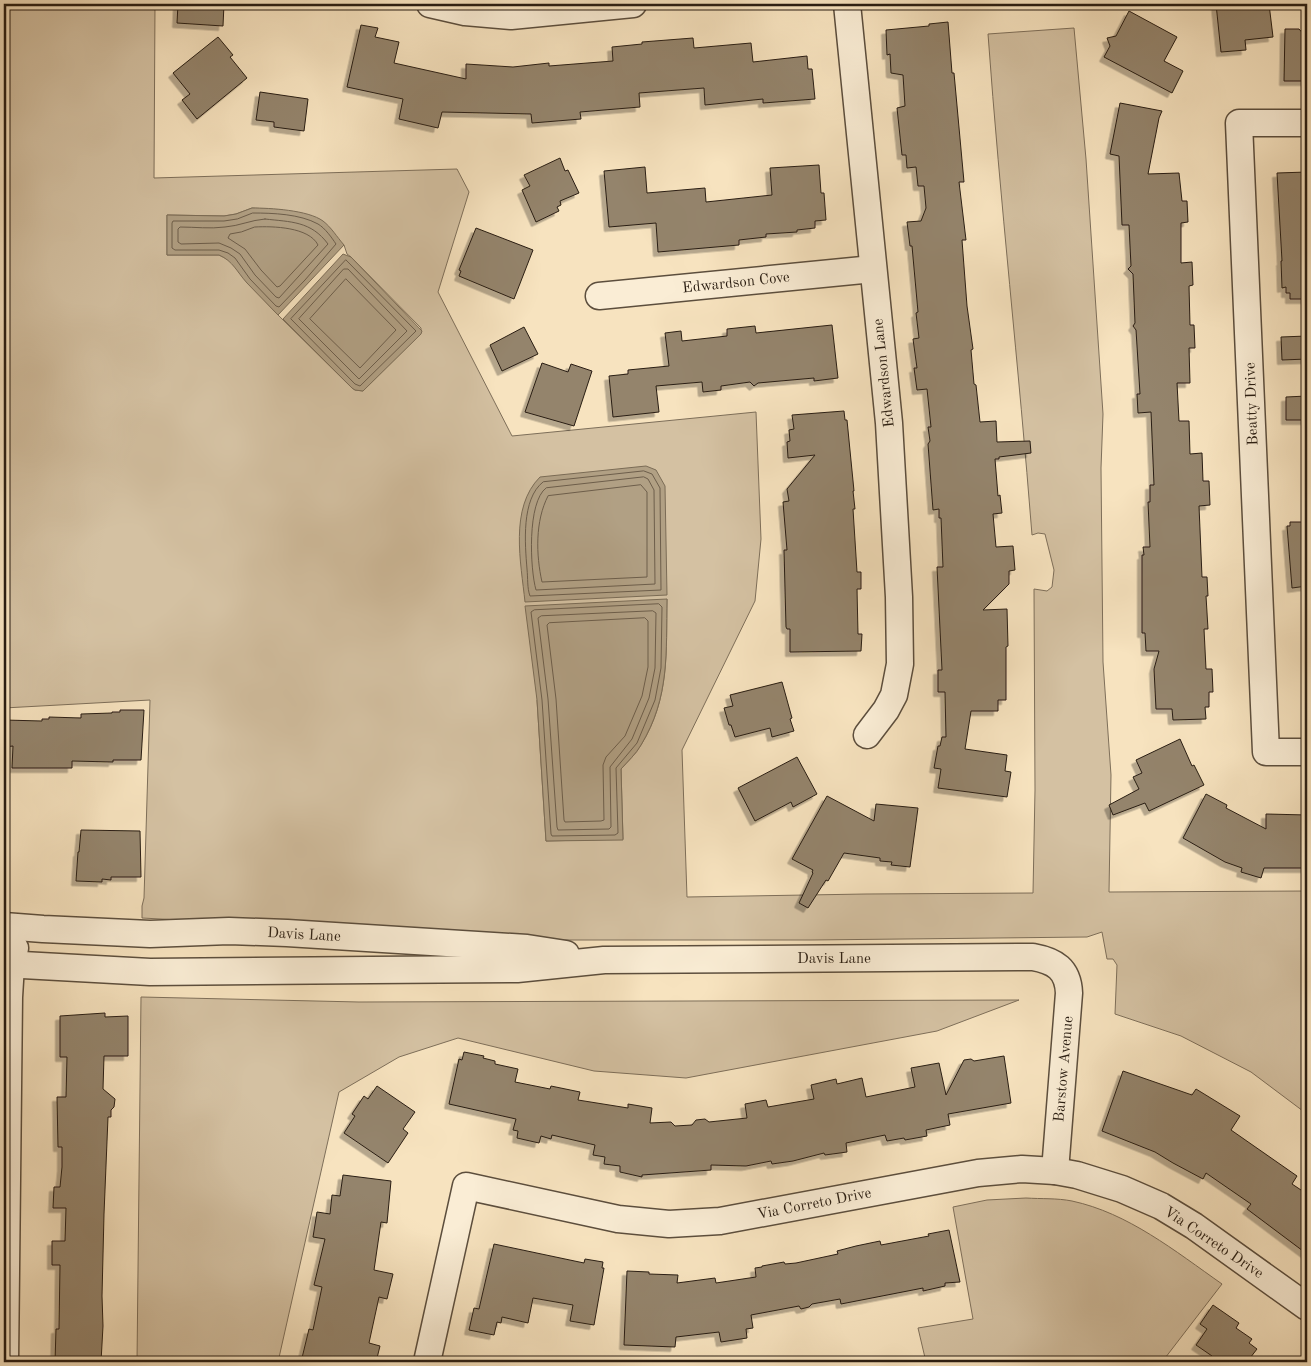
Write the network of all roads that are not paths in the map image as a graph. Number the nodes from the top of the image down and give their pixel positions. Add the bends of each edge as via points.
1 (430, 4) edge
2 (633, 4) edge
3 (847, 4) edge
4 (604, 5) edge
5 (1307, 123) edge
6 (873, 269) junction
7 (599, 296) dead end
8 (867, 734) dead end
9 (1307, 752) edge
10 (12, 927) edge
11 (604, 960) junction
12 (8, 965) edge
13 (1061, 969) joint
14 (5, 1124) edge
15 (1055, 1171) junction
16 (1307, 1307) edge
17 (4, 1362) edge
18 (427, 1362) edge

1 - 4 street via 465,12 510,16
2 - 4 street
3 - 6 street, Edwardson Lane
5 - 9 street, Beatty Drive via 1239,123 1266,752
6 - 7 street, Edwardson Cove
6 - 8 street, Edwardson Lane via 889,424 900,664 894,695
10 - 11 street, Davis Lane via 150,934 287,933 527,948
10 - 12 street
11 - 12 street, Davis Lane via 517,968 150,972
11 - 13 street, Davis Lane via 1033,957 1048,960
12 - 14 street
13 - 15 street, Barstow Avenue via 1069,993
14 - 17 street
15 - 16 street, Via Correto Drive via 1122,1189 1161,1206
15 - 18 street, Via Correto Drive via 1022,1169 978,1173 720,1220 669,1224 618,1219 466,1186

